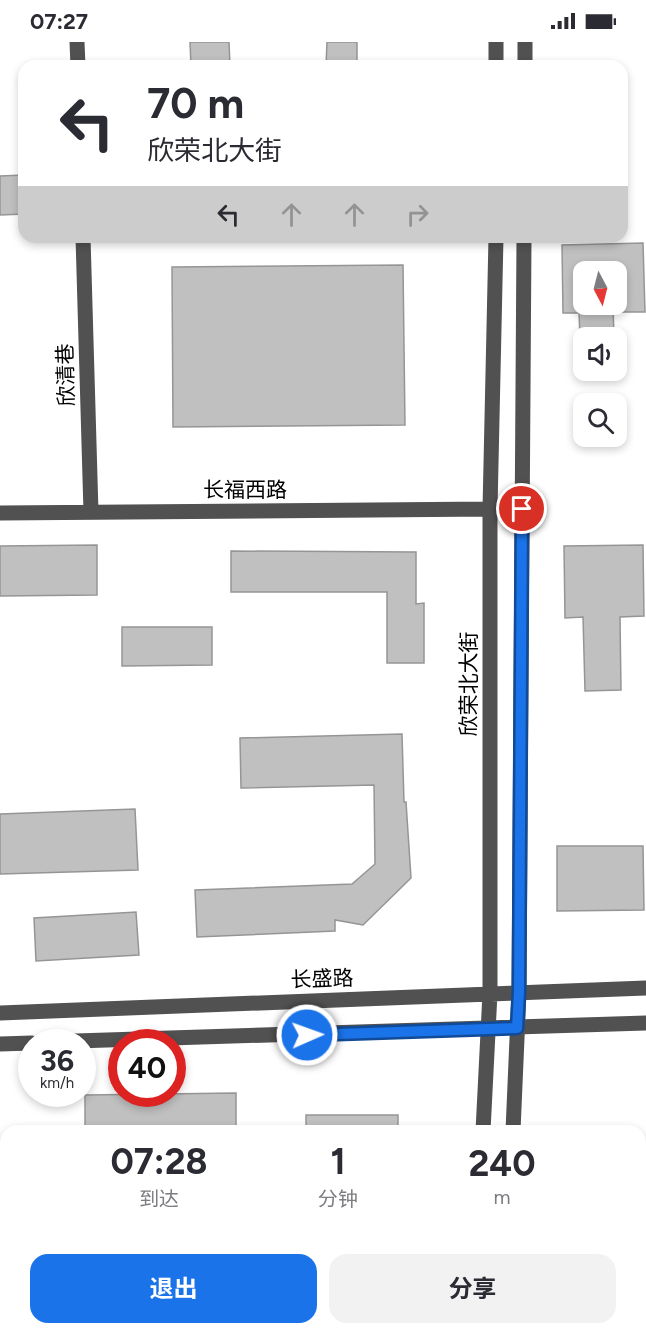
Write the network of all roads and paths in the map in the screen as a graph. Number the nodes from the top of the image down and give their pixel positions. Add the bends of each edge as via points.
1 (77, 42) edge
2 (496, 42) edge
3 (525, 42) edge
4 (78, 60) edge
5 (496, 60) edge
6 (525, 60) edge
7 (83, 243) edge
8 (496, 243) edge
9 (524, 243) edge
10 (490, 509) junction
11 (90, 512) junction
12 (0, 513) edge
13 (646, 988) edge
14 (519, 992) junction
15 (490, 993) junction
16 (0, 1013) edge
17 (646, 1023) edge
18 (517, 1028) junction
19 (489, 1029) junction
20 (96, 1040) edge
21 (18, 1043) edge
22 (0, 1044) edge
23 (483, 1125) edge
24 (513, 1125) edge

1 - 4 street
2 - 5 street
3 - 6 street
7 - 11 street, 欣清巷
8 - 10 street, 欣荣北大街
9 - 14 street
10 - 11 street, 长福西路
10 - 15 street, 欣荣北大街
11 - 12 street, 长福西路
13 - 14 street, 长盛路
14 - 15 street, 长盛路
14 - 18 street
15 - 16 street, 长盛路
15 - 19 street, 欣荣北大街
17 - 18 street
18 - 19 street
18 - 24 street
19 - 20 street
19 - 23 street, 欣荣北大街
21 - 22 street

